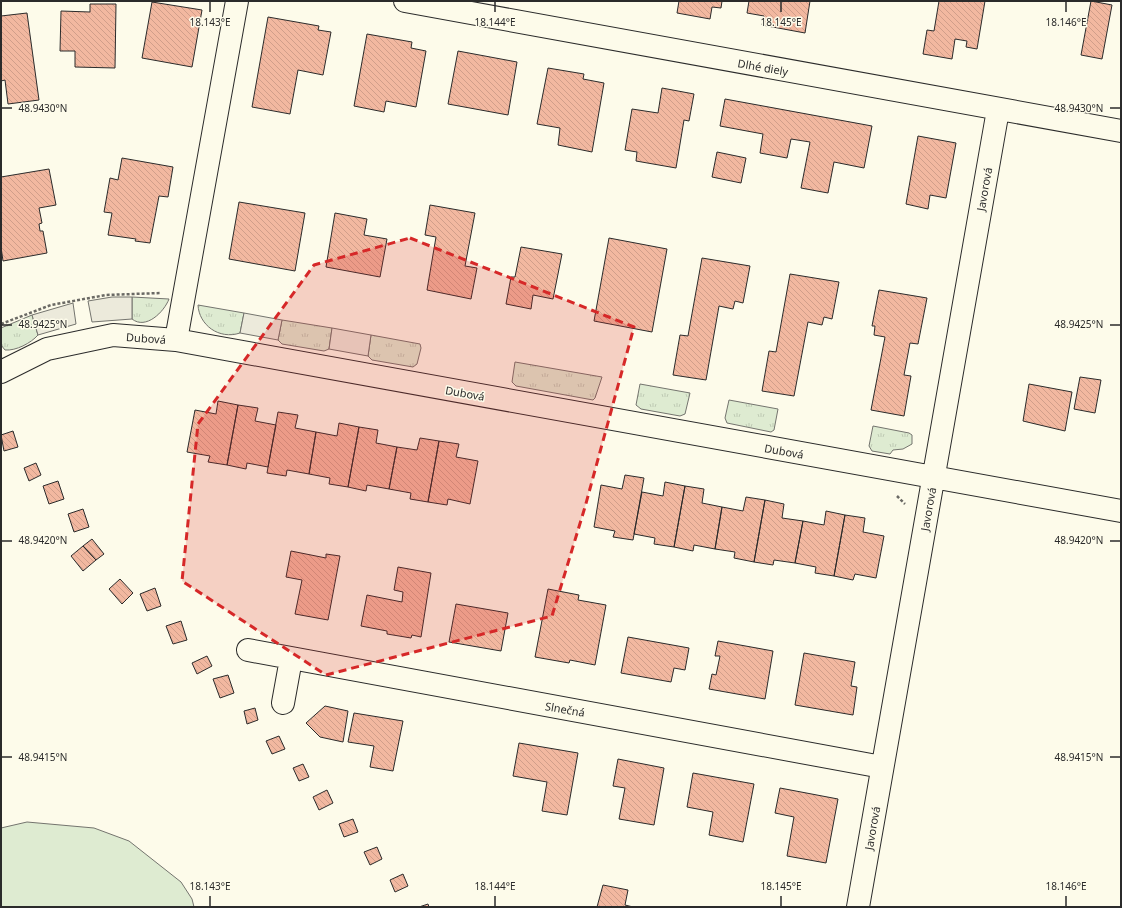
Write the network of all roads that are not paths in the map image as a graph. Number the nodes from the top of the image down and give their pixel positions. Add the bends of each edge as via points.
1 (237, 1) edge
2 (405, 1) edge
3 (998, 110) junction
4 (1121, 131) edge
5 (176, 340) junction
6 (1, 372) edge
7 (934, 478) junction
8 (1121, 511) edge
9 (248, 650) dead end
10 (291, 660) junction
11 (283, 703) dead end
12 (882, 767) junction
13 (858, 907) edge

1 - 5 street
2 - 3 street, Dlhé diely
3 - 4 street, Dlhé diely
3 - 7 street, Javorová
5 - 6 street, Dubová via 113,335 48,349
5 - 7 street, Dubová
7 - 8 street, Dubová
7 - 12 street, Javorová
9 - 10 street, Slnečná
10 - 11 street
10 - 12 street, Slnečná
12 - 13 street, Javorová

